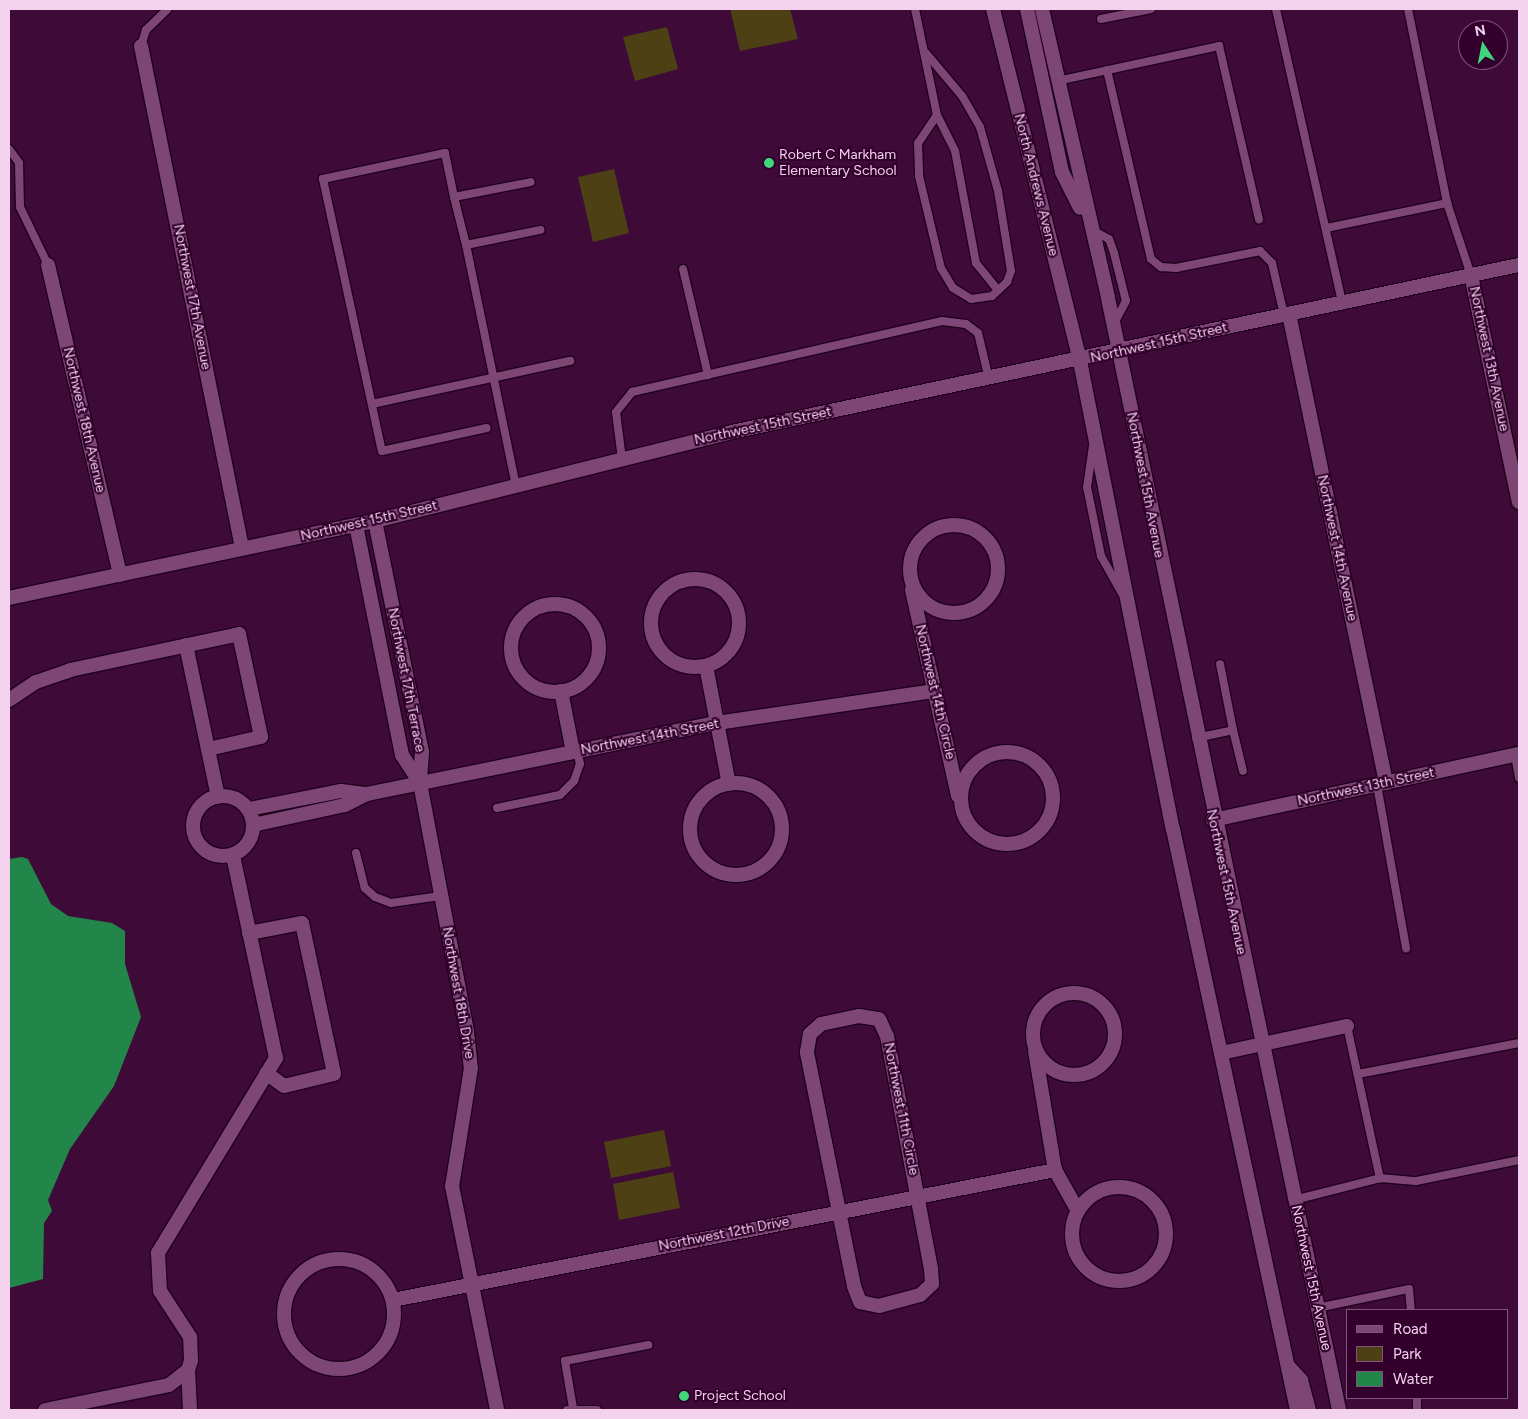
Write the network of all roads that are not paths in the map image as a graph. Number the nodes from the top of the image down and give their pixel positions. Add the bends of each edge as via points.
1 (168, 9) edge
2 (915, 9) edge
3 (993, 9) edge
4 (1027, 9) edge
5 (1042, 9) edge
6 (1151, 9) edge
7 (1276, 9) edge
8 (1408, 9) edge
9 (1101, 19) dead end
10 (142, 46) joint
11 (926, 52) junction
12 (1107, 70) junction
13 (1057, 81) junction
14 (937, 115) junction
15 (9, 149) edge
16 (531, 182) dead end
17 (454, 197) junction
18 (1447, 203) junction
19 (1259, 219) dead end
20 (1326, 228) junction
21 (1090, 229) junction
22 (540, 230) dead end
23 (466, 245) junction
24 (1519, 264) edge
25 (48, 265) joint
26 (683, 269) dead end
27 (1471, 275) junction
28 (998, 290) junction
29 (1342, 302) junction
30 (1286, 314) junction
31 (1119, 352) junction
32 (570, 360) dead end
33 (1080, 360) junction
34 (708, 375) junction
35 (494, 377) junction
36 (989, 379) junction
37 (372, 404) junction
38 (487, 428) dead end
39 (622, 459) junction
40 (516, 486) junction
41 (1519, 502) edge
42 (375, 521) junction
43 (356, 525) junction
44 (242, 548) junction
45 (120, 575) junction
46 (910, 578) junction
47 (9, 598) edge
48 (186, 645) junction
49 (1220, 664) dead end
50 (706, 666) junction
51 (561, 691) junction
52 (935, 691) junction
53 (9, 700) edge
54 (717, 723) junction
55 (1233, 730) junction
56 (1196, 738) junction
57 (208, 749) junction
58 (575, 752) junction
59 (1517, 755) edge
60 (1243, 771) dead end
61 (1519, 778) edge
62 (420, 782) junction
63 (729, 784) junction
64 (1381, 784) junction
65 (367, 794) junction
66 (218, 797) junction
67 (961, 806) junction
68 (497, 808) dead end
69 (249, 809) junction
70 (1213, 820) junction
71 (253, 825) junction
72 (356, 853) dead end
73 (233, 855) junction
74 (441, 896) junction
75 (249, 933) junction
76 (1406, 948) dead end
77 (1347, 1026) joint
78 (1034, 1043) junction
79 (1519, 1043) edge
80 (1261, 1045) junction
81 (1221, 1053) junction
82 (266, 1072) junction
83 (1358, 1074) junction
84 (1519, 1160) edge
85 (1055, 1170) junction
86 (1380, 1178) junction
87 (918, 1197) junction
88 (1294, 1200) junction
89 (1078, 1211) junction
90 (838, 1212) junction
91 (472, 1283) junction
92 (393, 1300) junction
93 (1317, 1308) junction
94 (1411, 1309) edge
95 (648, 1345) dead end
96 (1288, 1366) junction
97 (188, 1370) junction
98 (195, 1408) edge
99 (570, 1409) edge
100 (45, 1410) edge
101 (497, 1410) edge
102 (597, 1410) edge
103 (1297, 1410) edge
104 (1309, 1410) edge
105 (1339, 1410) edge

1 - 10 lane via 146,30
2 - 11 lane
3 - 33 street, North Andrews Avenue
4 - 21 street via 1062,172
5 - 13 street
6 - 9 lane
7 - 20 lane
8 - 18 lane
10 - 44 street, Northwest 17th Avenue
11 - 14 lane
11 - 28 lane via 962,96 980,127 1009,248 1011,271
12 - 13 lane
12 - 19 lane via 1219,46
12 - 30 lane via 1151,259 1161,267 1176,268 1260,250 1272,263
13 - 21 street
14 - 28 lane via 955,151 976,263
14 - 28 lane via 918,143 917,159 941,268 953,288 970,299 992,296
15 - 25 lane via 19,162 20,207
16 - 17 lane
17 - 23 lane
17 - 37 lane via 445,153 324,179
18 - 20 lane
18 - 27 lane
20 - 29 lane
21 - 31 street
22 - 23 lane
23 - 35 lane
24 - 27 street, Northwest 15th Street
25 - 45 street, Northwest 18th Avenue
26 - 34 lane
27 - 29 street, Northwest 15th Street
27 - 41 street, Northwest 13th Avenue
29 - 30 street, Northwest 15th Street
30 - 31 street, Northwest 15th Street
30 - 64 street, Northwest 14th Avenue
31 - 33 street, Northwest 15th Street
31 - 56 street, Northwest 15th Avenue
32 - 35 lane
33 - 36 street, Northwest 15th Street
33 - 81 street
34 - 36 lane via 953,321 978,333
34 - 39 lane via 627,397 616,412 615,426
35 - 37 lane
35 - 40 lane
36 - 39 street, Northwest 15th Street
37 - 38 lane via 382,451
39 - 40 street, Northwest 15th Street
40 - 42 street, Northwest 15th Street
42 - 43 street, Northwest 15th Street
42 - 62 street, Northwest 17th Terrace via 422,752
43 - 44 street, Northwest 15th Street
43 - 62 street, Northwest 17th Terrace via 402,755
44 - 45 street, Northwest 15th Street
45 - 47 street, Northwest 15th Street
46 - 46 street, Northwest 14th Circle via 926,604 940,611 969,610 993,591 998,560 992,546 968,526 937,527 914,548
46 - 52 street, Northwest 14th Circle
48 - 53 street via 70,670 36,682
48 - 57 street
48 - 57 street via 239,634 261,737
49 - 55 lane
50 - 50 street via 725,656 735,644 738,612 721,587 692,579 663,593 654,606 652,632 668,658 682,665
50 - 54 street
51 - 51 street via 584,682 594,670 598,639 582,614 553,604 526,616 516,628 512,656 527,682 540,690
51 - 58 street
52 - 54 street, Northwest 14th Street
52 - 67 street, Northwest 14th Circle
54 - 58 street, Northwest 14th Street
54 - 63 street
55 - 56 lane
55 - 60 lane
56 - 70 street, Northwest 15th Avenue
57 - 66 street
58 - 62 street, Northwest 14th Street
58 - 68 lane via 580,764 574,781 560,795
59 - 61 lane
59 - 64 street, Northwest 13th Street
62 - 65 street, Northwest 14th Street
62 - 74 street, Northwest 18th Drive
63 - 63 street via 706,795 696,807 691,838 708,865 738,875 767,863 777,850 782,820 766,793 752,785
64 - 70 street, Northwest 13th Street
64 - 76 lane
65 - 69 street, Northwest 14th Street via 340,791
65 - 71 street, Northwest 14th Street via 345,805
66 - 69 street via 232,797
66 - 73 street via 195,814 194,835 206,851
67 - 67 street, Northwest 14th Circle via 977,834 1008,844 1037,833 1048,820 1053,790 1037,762 1007,751 976,762 966,775
69 - 71 street
70 - 80 street, Northwest 15th Avenue
71 - 73 street via 249,842
72 - 74 lane via 365,888 375,897 391,903
73 - 75 street
74 - 91 street, Northwest 18th Drive via 471,1068 452,1186
75 - 82 street via 276,1058
75 - 82 street via 302,922 334,1074 284,1086
77 - 80 street
77 - 83 lane
78 - 78 street via 1049,1067 1076,1075 1102,1064 1115,1039 1115,1025 1099,1002 1080,994 1059,996 1038,1014
78 - 85 street
79 - 83 lane
80 - 81 street
80 - 88 street, Northwest 15th Avenue
81 - 96 street
82 - 97 street via 158,1253 160,1291 193,1348
83 - 86 lane
84 - 86 lane via 1416,1181
85 - 87 street, Northwest 12th Drive
85 - 89 street
86 - 88 lane
87 - 90 street, Northwest 12th Drive
87 - 90 street, Northwest 11th Circle via 932,1284 920,1295 879,1306 860,1302
87 - 90 street, Northwest 11th Circle via 887,1036 879,1019 859,1016 820,1024 810,1034 807,1052
88 - 93 street, Northwest 15th Avenue
89 - 89 street via 1072,1243 1084,1267 1098,1277 1131,1280 1147,1273 1164,1254 1166,1222 1159,1206 1143,1192 1111,1187 1086,1199
90 - 91 street, Northwest 12th Drive
91 - 92 street, Northwest 12th Drive
91 - 101 street, Northwest 18th Drive
92 - 92 street via 386,1284 360,1262 326,1261 303,1273 288,1294 286,1329 308,1359 326,1367 354,1366 379,1353 390,1337
93 - 94 lane via 1409,1289
93 - 105 street, Northwest 15th Avenue
95 - 99 lane via 565,1361
96 - 103 street
96 - 104 street via 1301,1380
97 - 98 street
97 - 100 street via 169,1384
99 - 102 lane

